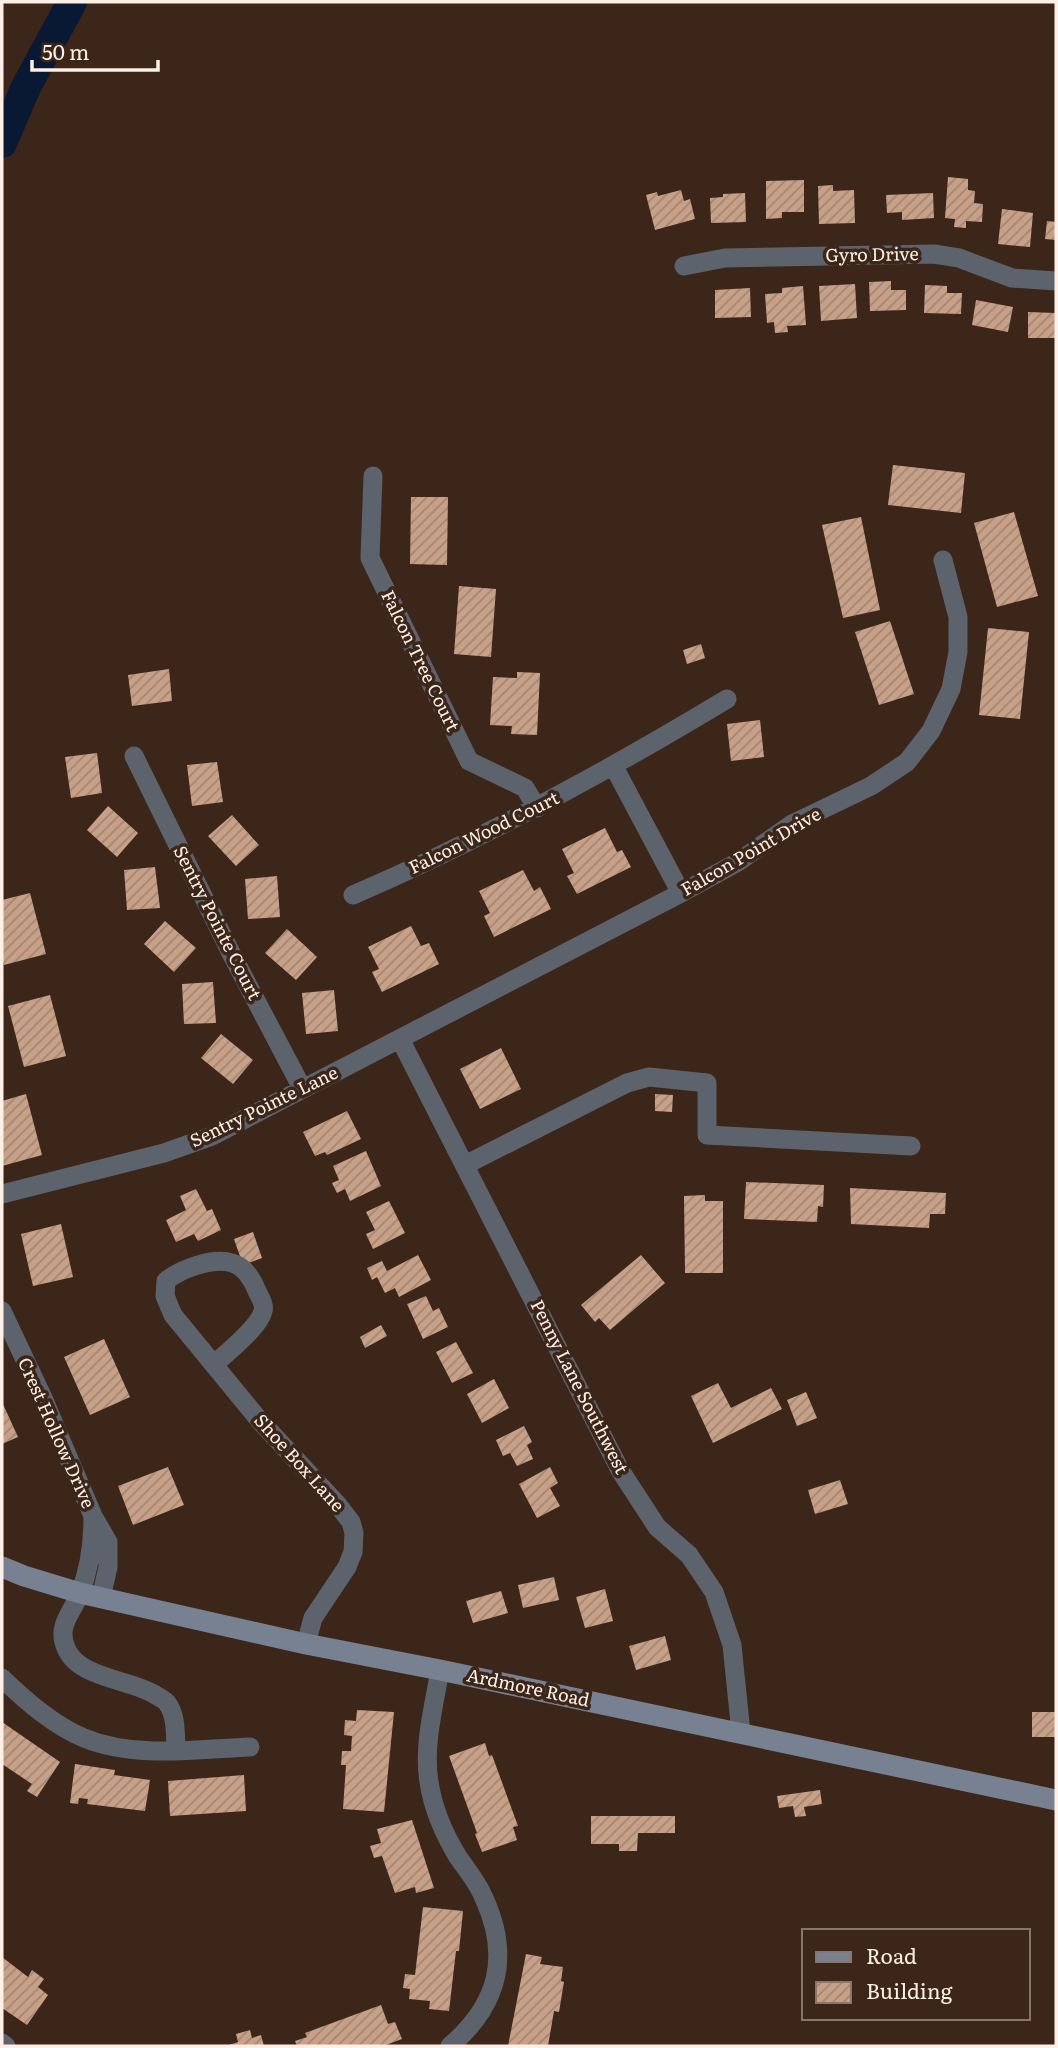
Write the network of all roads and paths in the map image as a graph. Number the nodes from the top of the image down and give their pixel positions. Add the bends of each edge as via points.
1 (684, 266) dead end
2 (1056, 281) edge
3 (373, 476) dead end
4 (943, 560) dead end
5 (727, 699) dead end
6 (134, 756) dead end
7 (614, 766) junction
8 (537, 808) junction
9 (681, 893) junction
10 (353, 895) dead end
11 (400, 1039) junction
12 (302, 1088) junction
13 (911, 1146) dead end
14 (465, 1165) junction
15 (2, 1194) edge
16 (2, 1311) edge
17 (215, 1364) junction
18 (93, 1516) junction
19 (2, 1567) edge
20 (80, 1593) junction
21 (101, 1598) junction
22 (306, 1644) junction
23 (440, 1670) junction
24 (2, 1678) edge
25 (741, 1733) junction
26 (250, 1747) dead end
27 (176, 1750) junction
28 (1056, 1800) edge
29 (2, 2043) edge
30 (6, 2046) edge
31 (450, 2046) edge

1 - 2 street, Gyro Drive via 725,258 934,254 959,258 1012,278
3 - 8 street, Falcon Tree Court via 370,558 469,761 525,788
4 - 9 street, Falcon Point Drive via 958,617 958,652 951,689 931,731 907,762 872,786 792,824 738,862
5 - 7 street, Falcon Wood Court
6 - 12 street, Sentry Pointe Court
7 - 8 street, Falcon Wood Court
7 - 9 street
8 - 10 street, Falcon Wood Court
9 - 11 street, Falcon Point Drive
11 - 12 street, Sentry Pointe Lane
11 - 14 street, Penny Lane Southwest
12 - 15 street, Sentry Pointe Lane via 212,1136 164,1153
13 - 14 street via 707,1135 707,1083 649,1077 626,1083
14 - 25 street, Penny Lane Southwest via 620,1470 657,1527 689,1555 714,1592 732,1645
16 - 18 street, Crest Hollow Drive
17 - 17 street, Shoe Box Lane via 173,1315 165,1296 166,1281 192,1266 232,1262 254,1284 263,1311
17 - 22 street, Shoe Box Lane via 351,1522 353,1552 313,1618
18 - 20 street, Crest Hollow Drive via 93,1540
18 - 21 street, Crest Hollow Drive via 108,1542
19 - 20 street, Ardmore Road
20 - 21 street, Ardmore Road
20 - 27 street, Crest Hollow Drive via 64,1622 65,1646 74,1661 167,1702 175,1720
21 - 22 street, Ardmore Road
22 - 23 street, Ardmore Road
23 - 25 street, Ardmore Road
23 - 31 street via 427,1749 428,1782 439,1821 484,1896 496,1933 498,1970 486,2007
24 - 27 street via 47,1717 84,1738 121,1748
25 - 28 street, Ardmore Road
26 - 27 street
29 - 30 street

